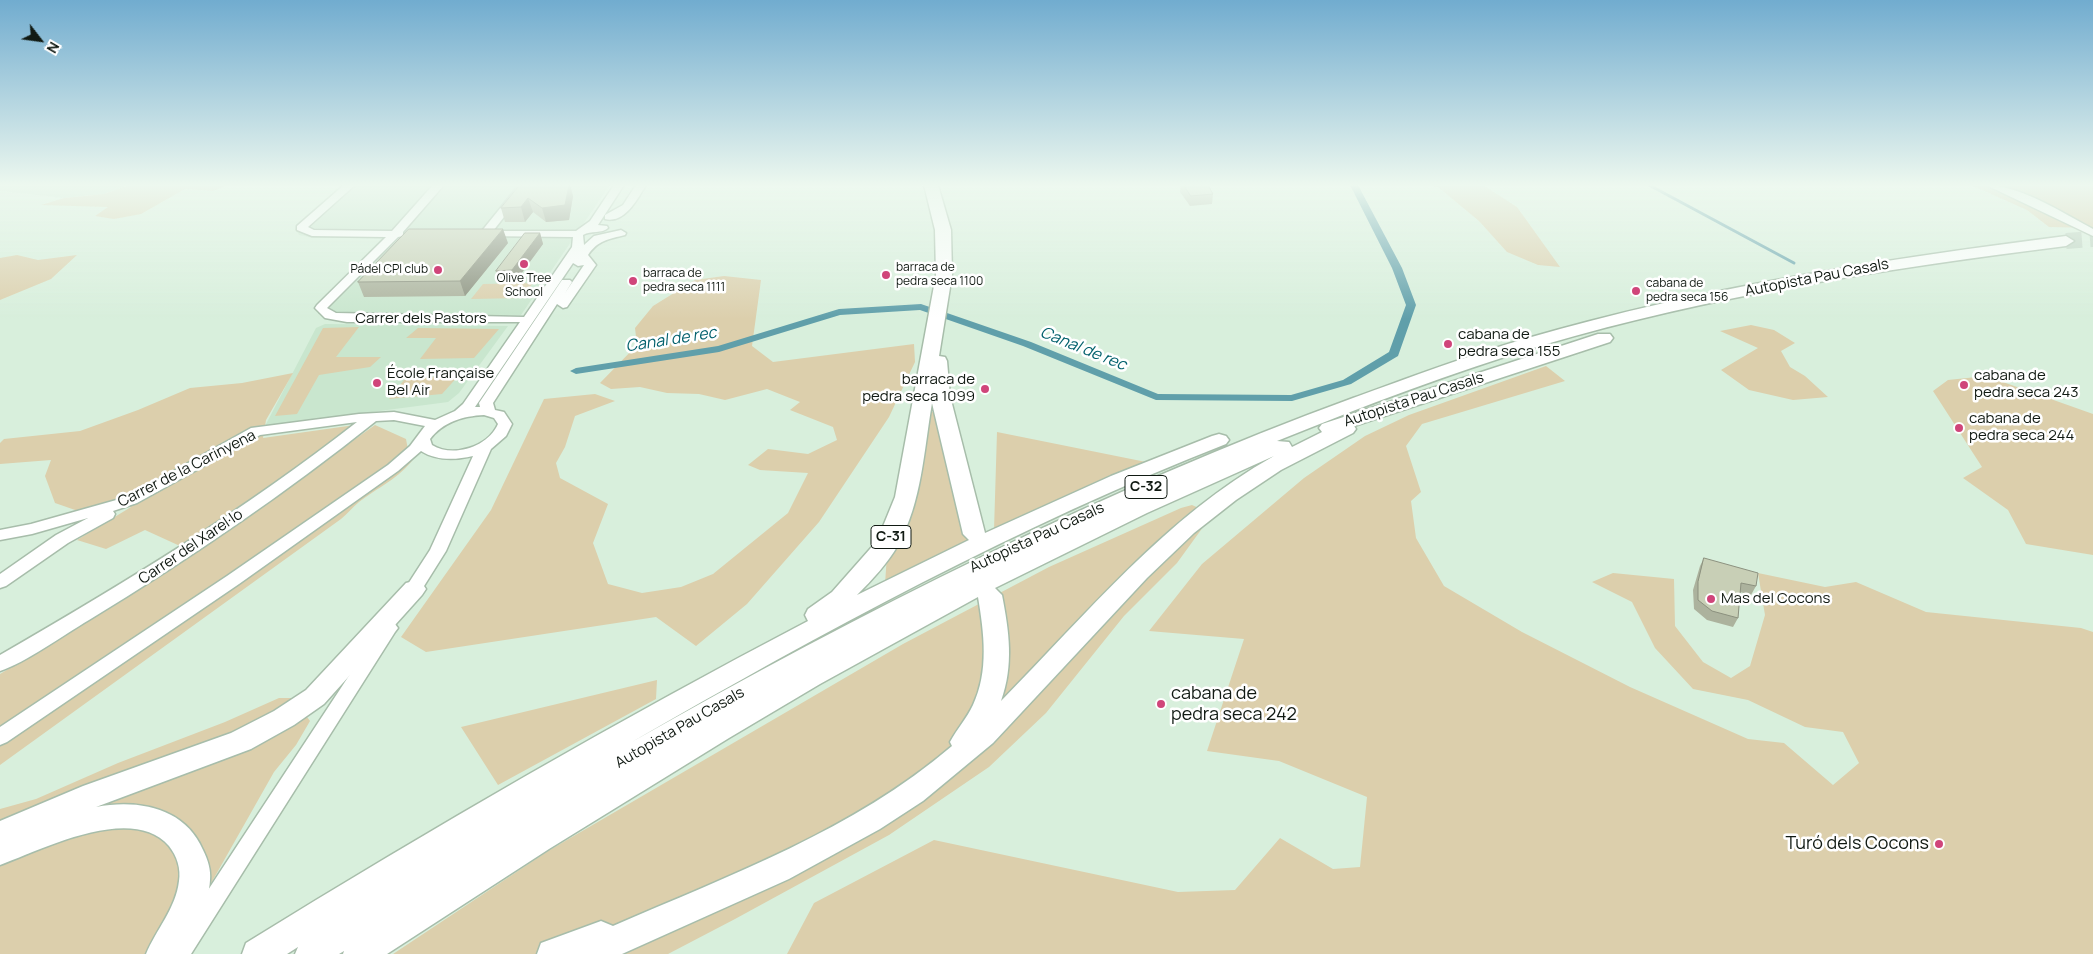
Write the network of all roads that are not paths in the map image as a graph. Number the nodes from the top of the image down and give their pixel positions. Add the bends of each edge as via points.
1 (303, 230) edge
2 (399, 230) edge
3 (484, 230) edge
4 (587, 230) edge
5 (602, 230) edge
6 (942, 230) edge
7 (2068, 230) edge
8 (602, 233) junction
9 (395, 234) junction
10 (415, 234) edge
11 (581, 234) junction
12 (2080, 241) edge
13 (577, 256) junction
14 (519, 319) junction
15 (935, 338) junction
16 (513, 341) junction
17 (1476, 360) junction
18 (1420, 397) junction
19 (487, 407) junction
20 (465, 410) junction
21 (374, 417) junction
22 (436, 424) junction
23 (424, 440) junction
24 (485, 446) junction
25 (445, 454) junction
26 (393, 468) junction
27 (470, 484) junction
28 (132, 500) junction
29 (974, 534) dead end
30 (0, 535) edge
31 (0, 582) edge
32 (414, 589) junction
33 (990, 595) dead end
34 (0, 664) edge
35 (738, 668) junction
36 (0, 737) edge
37 (917, 790) junction
38 (0, 835) edge
39 (0, 852) edge
40 (733, 889) junction
41 (162, 954) edge
42 (178, 954) edge
43 (258, 954) edge
44 (311, 954) edge
45 (359, 954) edge
46 (554, 954) edge
47 (587, 954) edge

1 - 9 street
2 - 9 street
3 - 11 street via 480,234
4 - 11 street
5 - 8 street
6 - 15 highway, C-31 via 944,275
7 - 12 street
8 - 11 street
8 - 13 street
9 - 10 street
9 - 14 street, Carrer dels Pastors via 322,308 323,312 348,318
11 - 13 street
12 - 17 highway, Autopista Pau Casals / C-32 via 1888,264 1791,282 1541,340
12 - 18 highway, Autopista Pau Casals / C-32 via 1747,302 1621,332
13 - 14 street via 561,260
13 - 16 street
13 - 19 street via 590,265 527,358 510,367
14 - 16 street via 508,338
15 - 29 highway, C-31 via 940,396
15 - 35 highway, C-31 via 906,498 888,543 840,598
16 - 20 street
17 - 35 highway via 1346,395 1161,463 945,561
17 - 44 highway, Autopista Pau Casals / C-32 via 1335,410 1198,464 958,576 673,731 529,816
18 - 37 highway via 1404,407 1301,450 1216,503 1159,553 980,740
18 - 45 highway, Autopista Pau Casals / C-32 via 1328,429 1214,475 970,590 794,686 693,746 547,833
19 - 20 street
19 - 24 street via 505,424 500,435
20 - 22 street
21 - 22 street, Carrer de la Carinyena via 394,416
21 - 28 street, Carrer de la Carinyena via 256,431
21 - 34 street, Carrer del Xarel·lo via 282,486 134,585
22 - 23 street
23 - 25 street via 427,448
23 - 26 street
24 - 25 street
24 - 27 street
25 - 26 street
25 - 27 street via 464,465
26 - 36 street
27 - 32 street via 438,551
28 - 30 street, Carrer de la Carinyena
28 - 31 street via 62,540
32 - 38 highway via 315,698 284,718 241,741 93,795
32 - 42 street
33 - 37 highway via 998,654 996,679 988,702 956,752
35 - 43 highway via 472,821
37 - 40 highway via 838,840
39 - 41 highway via 38,834 86,820 128,816 150,819 169,827 189,849 194,884 179,923
40 - 46 highway
40 - 47 highway

